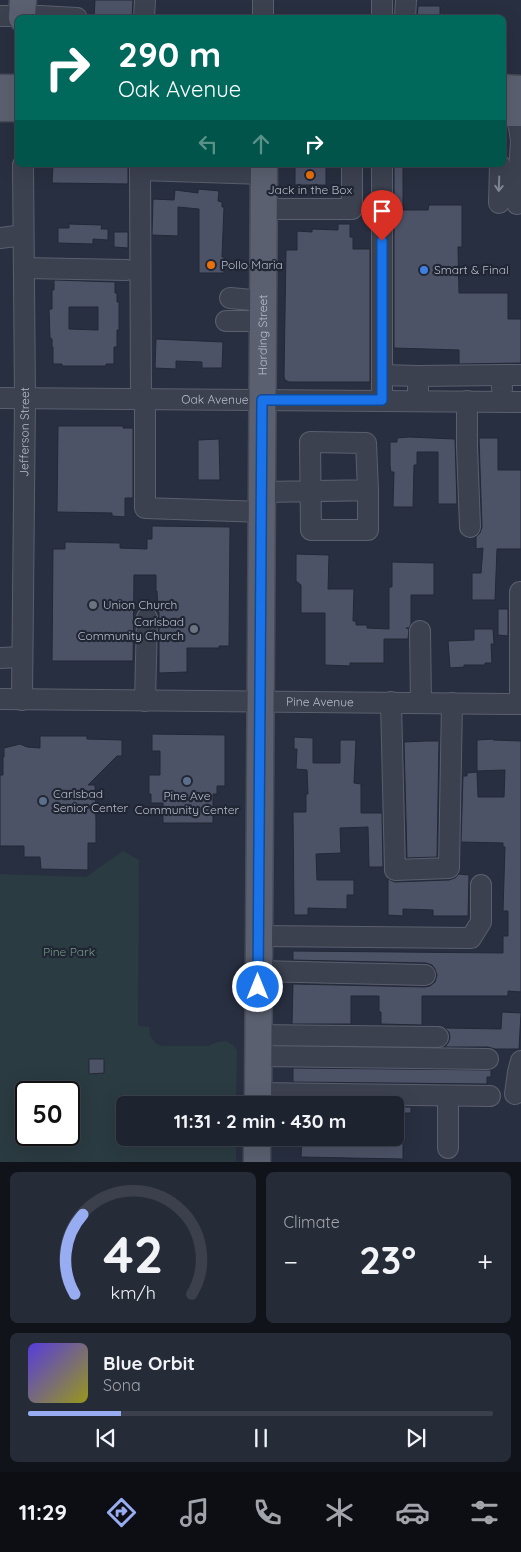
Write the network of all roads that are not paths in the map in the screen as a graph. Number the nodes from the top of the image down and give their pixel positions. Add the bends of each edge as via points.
1 (145, 0) edge
2 (263, 0) edge
3 (382, 0) edge
4 (406, 0) edge
5 (17, 13) edge
6 (32, 15) edge
7 (144, 15) edge
8 (263, 15) edge
9 (382, 15) edge
10 (405, 15) edge
11 (0, 88) edge
12 (15, 88) edge
13 (506, 92) edge
14 (0, 108) edge
15 (15, 108) edge
16 (515, 111) edge
17 (23, 167) edge
18 (352, 167) edge
19 (382, 167) edge
20 (500, 167) edge
21 (140, 168) edge
22 (264, 169) edge
23 (263, 210) junction
24 (24, 235) junction
25 (0, 238) edge
26 (24, 268) junction
27 (140, 269) junction
28 (230, 298) dead end
29 (263, 311) junction
30 (226, 321) dead end
31 (382, 375) junction
32 (511, 375) edge
33 (418, 376) junction
34 (0, 398) edge
35 (25, 398) junction
36 (143, 399) junction
37 (262, 400) junction
38 (382, 400) junction
39 (418, 401) junction
40 (467, 401) junction
41 (511, 401) edge
42 (368, 490) junction
43 (310, 491) junction
44 (262, 502) junction
45 (470, 527) dead end
46 (520, 592) dead end
47 (147, 618) dead end
48 (420, 632) dead end
49 (22, 657) junction
50 (0, 658) edge
51 (0, 700) edge
52 (22, 700) junction
53 (145, 701) junction
54 (260, 702) junction
55 (391, 702) junction
56 (422, 703) junction
57 (452, 703) junction
58 (520, 704) edge
59 (481, 885) dead end
60 (259, 936) junction
61 (258, 971) junction
62 (425, 975) dead end
63 (438, 1037) dead end
64 (258, 1046) junction
65 (488, 1059) dead end
66 (521, 1061) edge
67 (515, 1094) dead end
68 (258, 1096) edge
69 (448, 1096) junction
70 (490, 1096) dead end
71 (404, 1097) edge
72 (257, 1146) edge
73 (448, 1148) dead end
74 (257, 1162) edge

1 - 7 street
2 - 8 street
3 - 9 street
4 - 10 street
5 - 6 street
11 - 12 main road
13 - 16 main road
14 - 15 main road
20 -> 16 street via 508,204 521,141
17 - 24 street, Jefferson Street
18 - 23 street via 352,209
19 - 31 street
21 - 22 street
21 - 27 street
22 - 23 main road, Harding Street
23 - 29 main road, Harding Street
24 - 25 street
24 - 26 street, Jefferson Street
26 - 27 street
26 - 35 street, Jefferson Street
27 - 36 street via 149,295
28 - 29 street
29 - 30 street
29 - 37 main road, Harding Street
31 - 33 street
31 - 38 street
32 - 33 street
32 - 41 street
33 - 39 street
34 - 35 street, Oak Avenue
35 - 36 street, Oak Avenue
35 - 49 street, Jefferson Street
36 - 37 street, Oak Avenue
36 - 44 street via 145,508
37 - 38 street, Oak Avenue
37 - 44 main road, Harding Street
38 - 39 street, Oak Avenue
39 - 40 street, Oak Avenue
40 - 41 street, Oak Avenue
40 - 45 street
42 - 43 street
42 - 43 street via 368,530 310,530
42 - 43 street via 366,443 310,442
43 - 44 street
44 - 54 main road, Harding Street
46 - 58 street
47 - 53 street
48 - 56 street
49 - 50 street
49 - 52 street, Jefferson Street
51 - 52 street, Pine Avenue
52 - 53 street, Pine Avenue
53 - 54 street, Pine Avenue
54 - 55 street, Pine Avenue
54 - 60 main road, Harding Street
55 - 56 street, Pine Avenue
55 - 57 street via 395,870 449,868
56 - 57 street, Pine Avenue
57 - 58 street, Pine Avenue
59 - 60 street via 481,922 471,938
60 - 61 main road, Harding Street
61 - 62 street
61 - 64 main road, Harding Street
63 - 64 street
64 - 65 street
64 - 68 main road, Harding Street
66 - 67 street
69 - 70 street
69 - 71 street
69 - 73 street
72 - 74 main road

